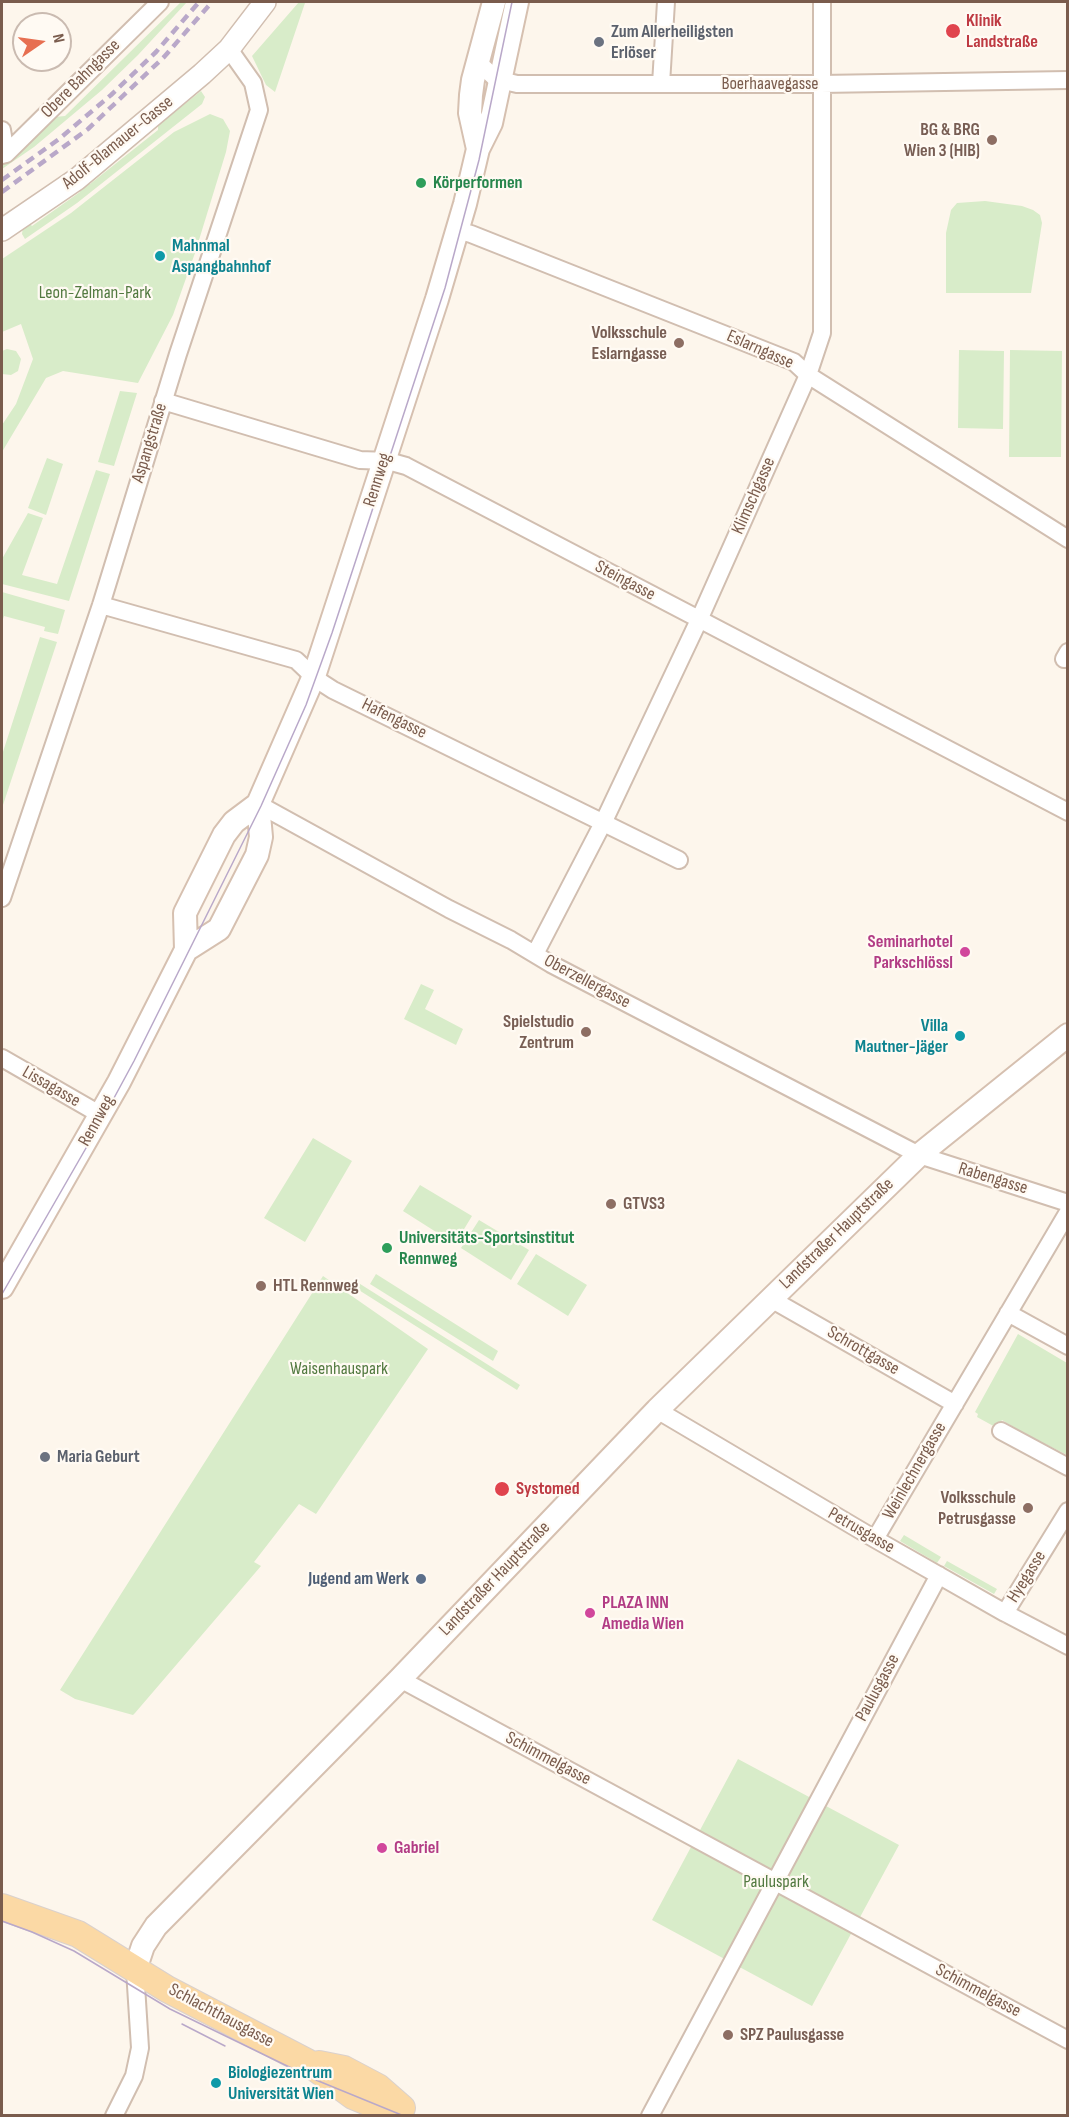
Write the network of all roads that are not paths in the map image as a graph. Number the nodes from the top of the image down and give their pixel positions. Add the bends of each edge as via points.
1 (160, 2) edge
2 (265, 2) edge
3 (495, 2) edge
4 (517, 2) edge
5 (666, 2) edge
6 (822, 2) edge
7 (229, 49) junction
8 (479, 63) junction
9 (1068, 80) edge
10 (501, 82) junction
11 (661, 84) junction
12 (821, 84) junction
13 (2, 130) edge
14 (478, 149) junction
15 (4, 154) edge
16 (2, 230) edge
17 (457, 230) junction
18 (808, 375) junction
19 (164, 401) junction
20 (384, 462) junction
21 (1068, 539) edge
22 (101, 605) junction
23 (699, 620) junction
24 (314, 676) junction
25 (258, 804) junction
26 (1068, 812) edge
27 (604, 821) junction
28 (679, 860) dead end
29 (2, 898) edge
30 (186, 950) junction
31 (535, 954) junction
32 (1068, 1035) edge
33 (2, 1058) edge
34 (101, 1115) junction
35 (919, 1155) junction
36 (1068, 1203) edge
37 (1068, 1212) edge
38 (2, 1287) edge
39 (771, 1299) junction
40 (1008, 1313) junction
41 (1068, 1346) edge
42 (955, 1404) junction
43 (657, 1410) junction
44 (1001, 1431) dead end
45 (1068, 1467) edge
46 (1068, 1511) edge
47 (875, 1539) junction
48 (939, 1575) junction
49 (1005, 1613) junction
50 (1068, 1646) edge
51 (400, 1679) junction
52 (775, 1881) junction
53 (2, 1907) edge
54 (135, 1970) junction
55 (1068, 2040) edge
56 (307, 2062) junction
57 (114, 2115) edge
58 (400, 2115) edge
59 (411, 2115) edge
60 (650, 2115) edge

1 - 15 street, Obere Bahngasse
2 - 7 street
3 - 8 main road, Rennweg
4 - 10 main road, Rennweg
5 - 11 street
6 - 12 street, Klimschgasse
7 - 16 street, Adolf-Blamauer-Gasse via 77,178
7 - 19 street, Aspangstraße via 253,83 259,110
8 - 10 street
8 - 14 main road, Rennweg via 473,80 471,113
9 - 12 street, Boerhaavegasse
10 - 11 street, Boerhaavegasse
10 - 14 main road, Rennweg via 491,123
11 - 12 street, Boerhaavegasse
12 - 18 street, Klimschgasse via 822,333
13 - 15 street
14 - 17 main road, Rennweg
17 - 18 street, Eslarngasse via 794,362
17 - 20 main road, Rennweg
18 - 21 street, Eslarngasse
18 - 23 street, Klimschgasse
19 - 20 street, Steingasse via 360,460
19 - 22 street, Aspangstraße
20 - 23 street, Steingasse via 406,466
20 - 24 main road, Rennweg
22 - 24 street, Hafengasse via 296,660
22 - 29 street, Aspangstraße
23 - 26 street, Steingasse
23 - 27 street, Klimschgasse
24 - 25 main road, Rennweg
24 - 27 street, Hafengasse via 333,690
25 - 30 main road, Rennweg via 224,834 199,884 185,914
25 - 30 main road, Rennweg via 261,837 257,855 219,928
25 - 31 street, Oberzellergasse
27 - 28 street, Hafengasse
27 - 31 street, Klimschgasse
30 - 34 main road, Rennweg
31 - 35 street, Oberzellergasse
32 - 35 main road, Landstraßer Hauptstraße
33 - 34 street, Lissagasse
34 - 38 main road, Rennweg
35 - 36 street, Rabengasse
35 - 39 main road, Landstraßer Hauptstraße
37 - 40 street
39 - 42 street, Schrottgasse
39 - 43 main road, Landstraßer Hauptstraße
40 - 41 street
40 - 42 street, Weinlechnergasse
42 - 47 street, Weinlechnergasse
43 - 47 street, Petrusgasse
43 - 51 main road, Landstraßer Hauptstraße
44 - 45 street
46 - 49 street, Hyegasse
47 - 48 street, Petrusgasse
48 - 49 street, Petrusgasse
48 - 52 street, Paulusgasse
49 - 50 street, Petrusgasse
51 - 52 street, Schimmelgasse
51 - 54 main road, Landstraßer Hauptstraße via 156,1926 143,1946
52 - 55 street, Schimmelgasse
52 - 60 street, Paulusgasse
53 - 54 main road via 78,1934
54 - 56 main road, Schlachthausgasse
54 - 57 street via 140,2048 134,2076
56 - 58 main road, Schlachthausgasse via 353,2096
56 - 59 main road, Schlachthausgasse via 344,2069 378,2087

